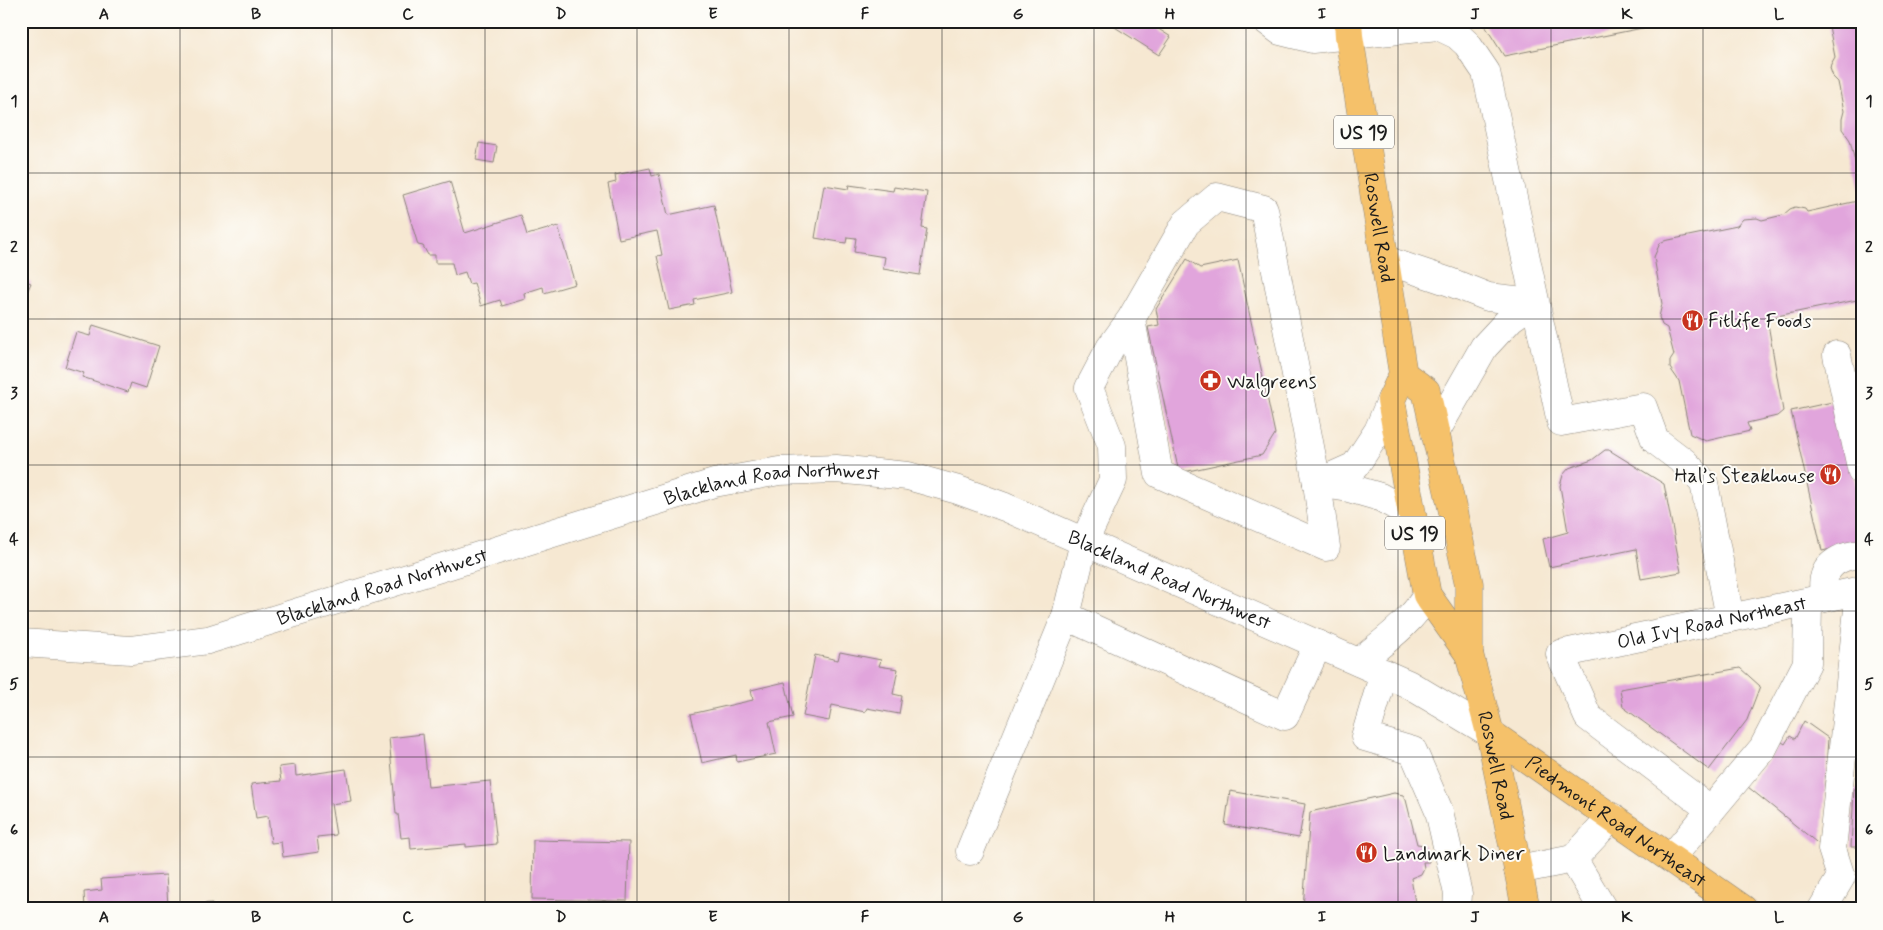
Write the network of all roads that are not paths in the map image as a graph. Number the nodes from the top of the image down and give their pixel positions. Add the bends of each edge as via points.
1 (1266, 21) edge
2 (1348, 29) edge
3 (1384, 260) junction
4 (1534, 302) junction
5 (1131, 319) junction
6 (1837, 356) dead end
7 (1403, 374) junction
8 (1391, 400) junction
9 (1435, 433) junction
10 (1862, 472) edge
11 (1317, 483) junction
12 (1412, 515) junction
13 (1084, 542) junction
14 (1862, 554) edge
15 (1861, 591) edge
16 (1427, 595) junction
17 (1816, 600) junction
18 (1066, 616) junction
19 (1730, 618) junction
20 (21, 643) edge
21 (1318, 644) junction
22 (1469, 654) junction
23 (1359, 662) junction
24 (1384, 673) junction
25 (1490, 733) junction
26 (1711, 810) junction
27 (1612, 817) junction
28 (970, 851) dead end
29 (1671, 858) junction
30 (1573, 859) junction
31 (1518, 870) junction
32 (1851, 878) edge
33 (1457, 909) edge
34 (1526, 909) edge
35 (1603, 909) edge
36 (1743, 909) edge
37 (1822, 909) edge

1 - 2 street via 1280,31 1312,39
2 - 3 main road, Roswell Road / US 19
2 - 4 street via 1438,26 1467,44 1486,72
3 - 4 street via 1488,298
3 - 7 main road, Roswell Road / US 19
4 - 9 street via 1512,318 1484,347
4 - 19 street via 1561,422 1643,408 1655,440 1684,462 1704,483
5 - 11 street via 1159,474 1326,547
5 - 11 street via 1186,223 1217,197 1264,209
5 - 13 street via 1088,388 1112,446 1113,480
6 - 10 street
7 - 8 main road
7 - 9 main road, Roswell Road / US 19 via 1426,391
8 - 11 street via 1378,431 1355,466
8 - 12 main road, Roswell Road / US 19
9 - 22 main road, Roswell Road / US 19 via 1469,584
11 - 12 street via 1374,495
12 - 16 main road, Roswell Road / US 19
13 - 18 street
13 - 20 street, Blackland Road Northwest via 1005,507 908,476 836,469 778,471 714,483 208,640 131,650
13 - 21 street, Blackland Road Northwest
14 - 17 street via 1834,562
15 - 17 street, Old Ivy Road Northeast
15 - 32 street via 1832,849
16 - 22 main road, Roswell Road / US 19
16 - 23 street via 1406,622
17 - 19 street, Old Ivy Road Northeast
17 - 26 street via 1807,663 1763,748
18 - 21 street via 1285,716
18 - 28 street
19 - 26 street, Old Ivy Road Northeast via 1560,654 1588,717
21 - 23 street, Blackland Road Northwest
22 - 25 main road, Roswell Road / US 19
23 - 24 street, Blackland Road Northwest
24 - 25 street, Blackland Road Northwest
24 - 33 street via 1365,737 1414,751 1439,811 1458,894
25 - 27 main road, Piedmont Road Northeast
25 - 31 main road, Roswell Road / US 19
26 - 29 street
27 - 29 main road, Piedmont Road Northeast
27 - 30 street
29 - 36 main road, Piedmont Road Northeast
30 - 31 street
30 - 35 street
31 - 34 main road, Roswell Road / US 19
32 - 37 street

